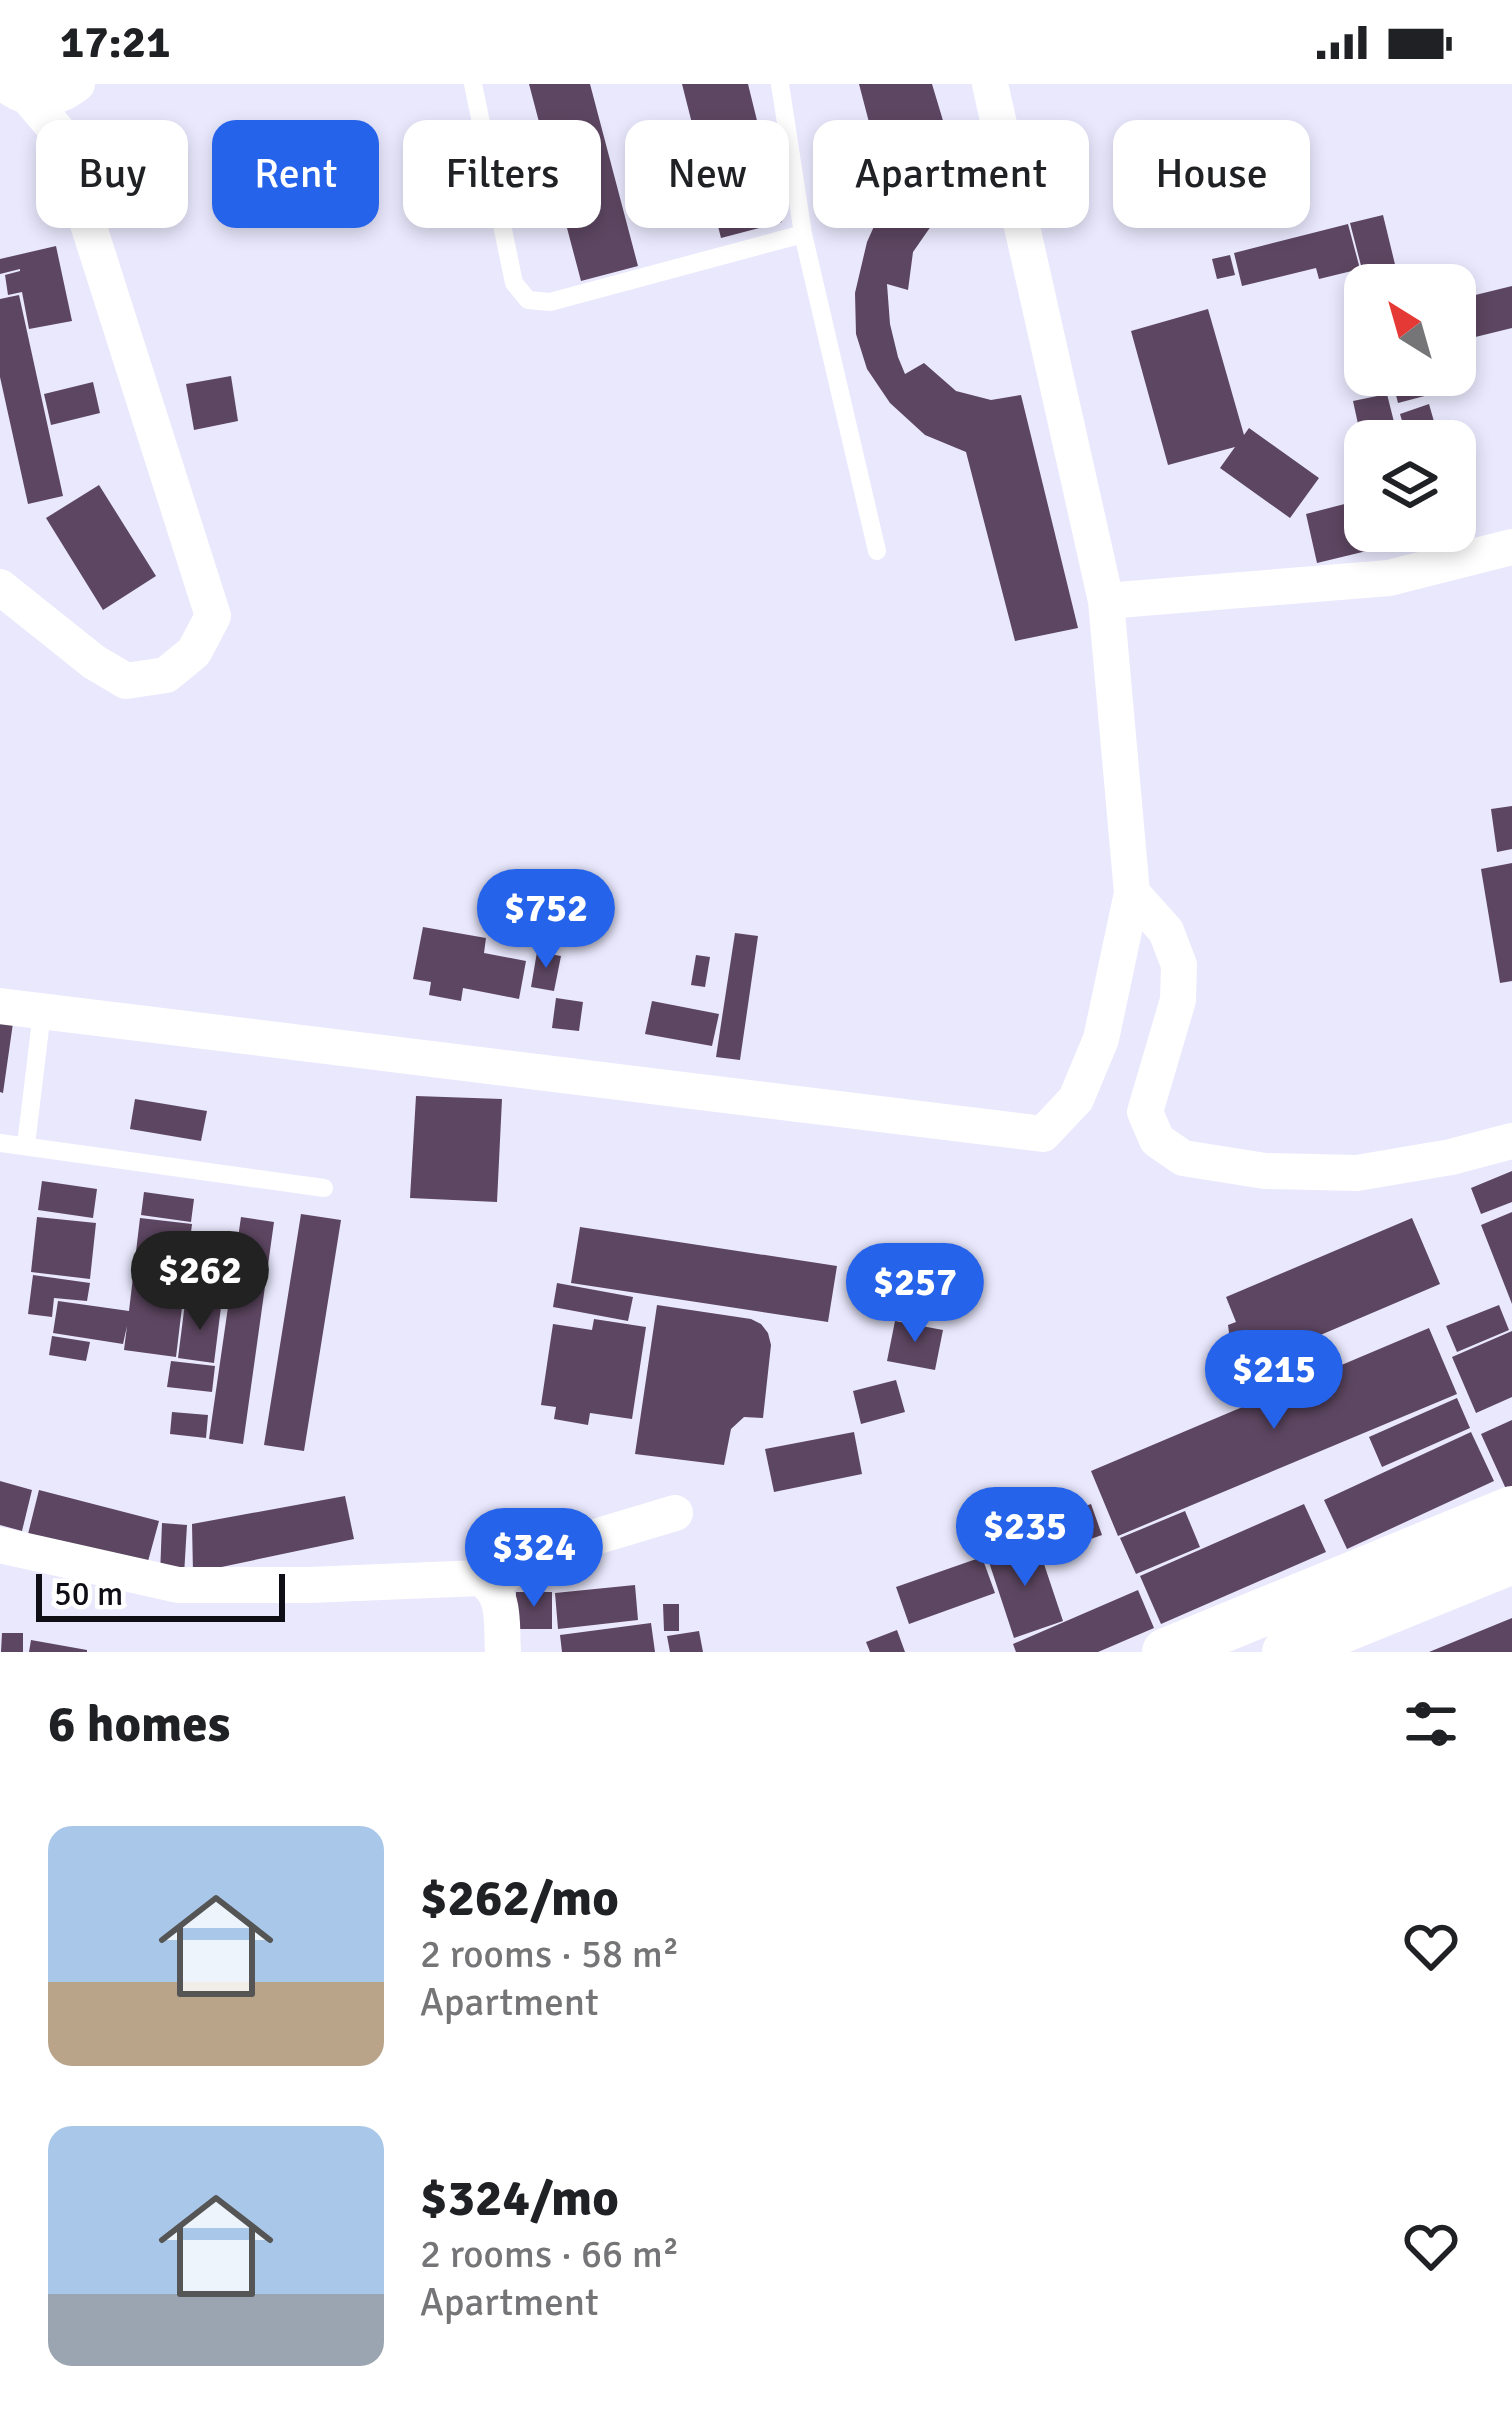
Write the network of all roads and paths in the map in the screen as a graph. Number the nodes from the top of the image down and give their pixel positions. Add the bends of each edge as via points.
1 (473, 84) edge
2 (779, 84) edge
3 (990, 84) edge
4 (73, 87) edge
5 (17, 91) edge
6 (46, 120) edge
7 (63, 120) edge
8 (89, 228) edge
9 (803, 234) junction
10 (1512, 547) edge
11 (877, 550) dead end
12 (0, 587) edge
13 (1106, 601) junction
14 (1132, 892) junction
15 (0, 1006) edge
16 (42, 1012) junction
17 (1512, 1141) edge
18 (0, 1143) edge
19 (26, 1145) junction
20 (324, 1188) dead end
21 (1512, 1510) edge
22 (675, 1513) dead end
23 (0, 1545) edge
24 (1512, 1560) edge
25 (493, 1585) junction
26 (503, 1652) edge
27 (1166, 1652) edge
28 (1286, 1652) edge

1 - 9 lane via 514,284 528,300 550,302
2 - 9 lane
3 - 13 street
4 - 5 street via 57,97
4 - 7 street
5 - 6 street
8 - 12 street via 212,616 194,652 166,675 127,681
9 - 11 lane
10 - 13 street via 1389,578
13 - 14 street
14 - 16 street via 1100,1039 1076,1099 1043,1133
14 - 17 street via 1166,931 1179,965 1178,1000 1145,1112 1157,1139 1183,1158 1357,1173
15 - 16 street
16 - 19 lane
18 - 19 lane
19 - 20 lane
21 - 27 main road
22 - 25 street via 525,1558
23 - 25 street via 178,1585 480,1578
24 - 28 main road
25 - 26 street

